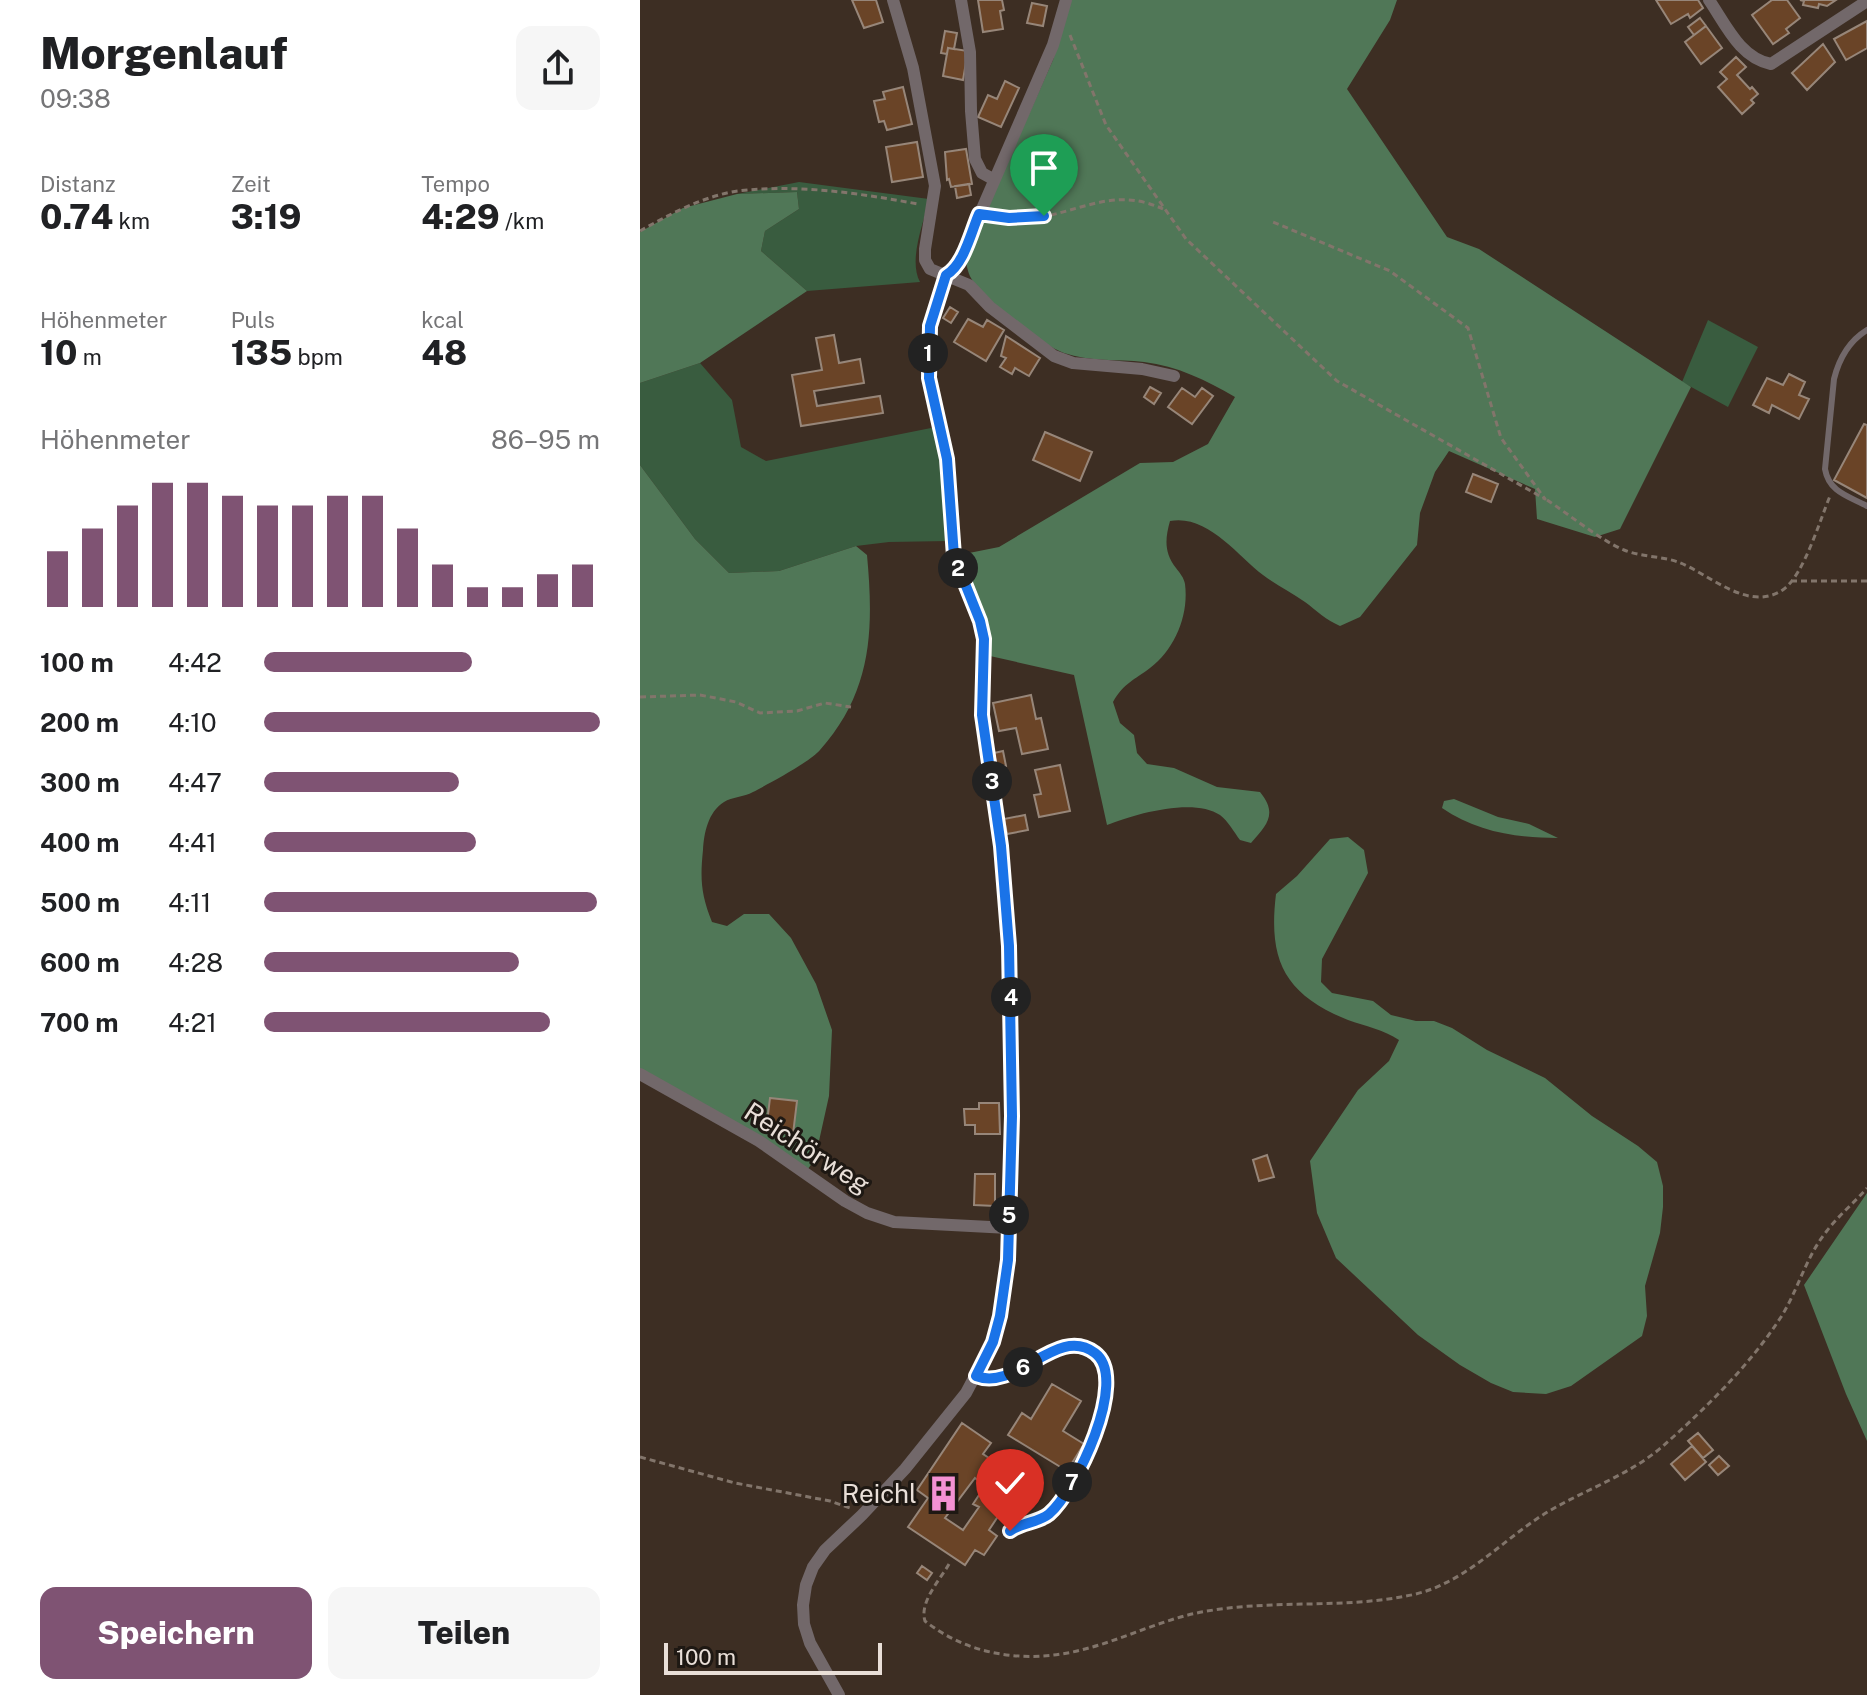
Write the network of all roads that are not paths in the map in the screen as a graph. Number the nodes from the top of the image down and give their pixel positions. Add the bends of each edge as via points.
1 (893, 0) edge
2 (961, 0) edge
3 (1066, 0) edge
4 (1709, 0) edge
5 (1867, 1) edge
6 (993, 179) junction
7 (946, 275) junction
8 (1867, 330) edge
9 (1174, 376) dead end
10 (1867, 506) edge
11 (640, 1074) edge
12 (1009, 1228) junction
13 (839, 1695) edge

1 - 7 street via 913,68 935,186 925,260 930,269
2 - 6 street via 970,52 975,159 982,173
3 - 6 street via 1033,94
4 - 5 street via 1741,48 1755,61 1771,64
6 - 7 street via 959,262
7 - 9 street via 969,285 1054,356
7 - 12 street via 930,326 929,378 947,459 954,556 984,639 982,715 1009,946
8 - 10 lane via 1837,365 1825,469 1833,489
11 - 12 street, Reichörweg via 759,1141 867,1213 894,1222
12 - 13 street via 1000,1316 976,1376 938,1429 825,1550 806,1585 804,1624

